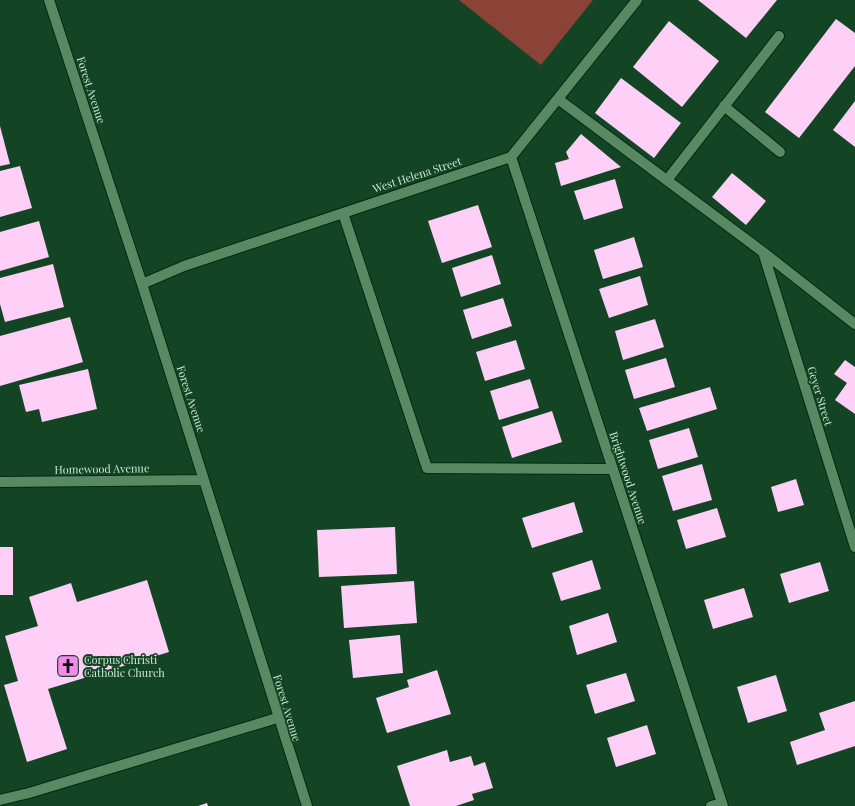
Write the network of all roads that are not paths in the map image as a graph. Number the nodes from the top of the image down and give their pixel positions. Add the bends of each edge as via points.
1 (49, 0) edge
2 (637, 0) edge
3 (779, 36) dead end
4 (558, 99) junction
5 (724, 106) junction
6 (780, 152) dead end
7 (511, 157) junction
8 (667, 180) junction
9 (343, 213) junction
10 (763, 252) junction
11 (142, 284) junction
12 (855, 324) edge
13 (613, 469) junction
14 (204, 480) junction
15 (0, 482) edge
16 (855, 547) edge
17 (277, 718) junction
18 (0, 800) edge
19 (722, 804) edge
20 (306, 806) edge
21 (711, 806) edge

1 - 11 street, Forest Avenue
2 - 4 street
3 - 5 street
4 - 7 street
4 - 8 street
5 - 6 street
5 - 8 street
7 - 9 street, West Helena Street
7 - 13 street, Brightwood Avenue
8 - 10 street
9 - 11 street, West Helena Street via 184,266
9 - 13 street via 427,468
10 - 12 street
10 - 16 street, Geyer Street
11 - 14 street, Forest Avenue
13 - 19 street, Brightwood Avenue
14 - 15 street, Homewood Avenue
14 - 17 street, Forest Avenue
17 - 18 street
17 - 20 street, Forest Avenue
19 - 21 street

